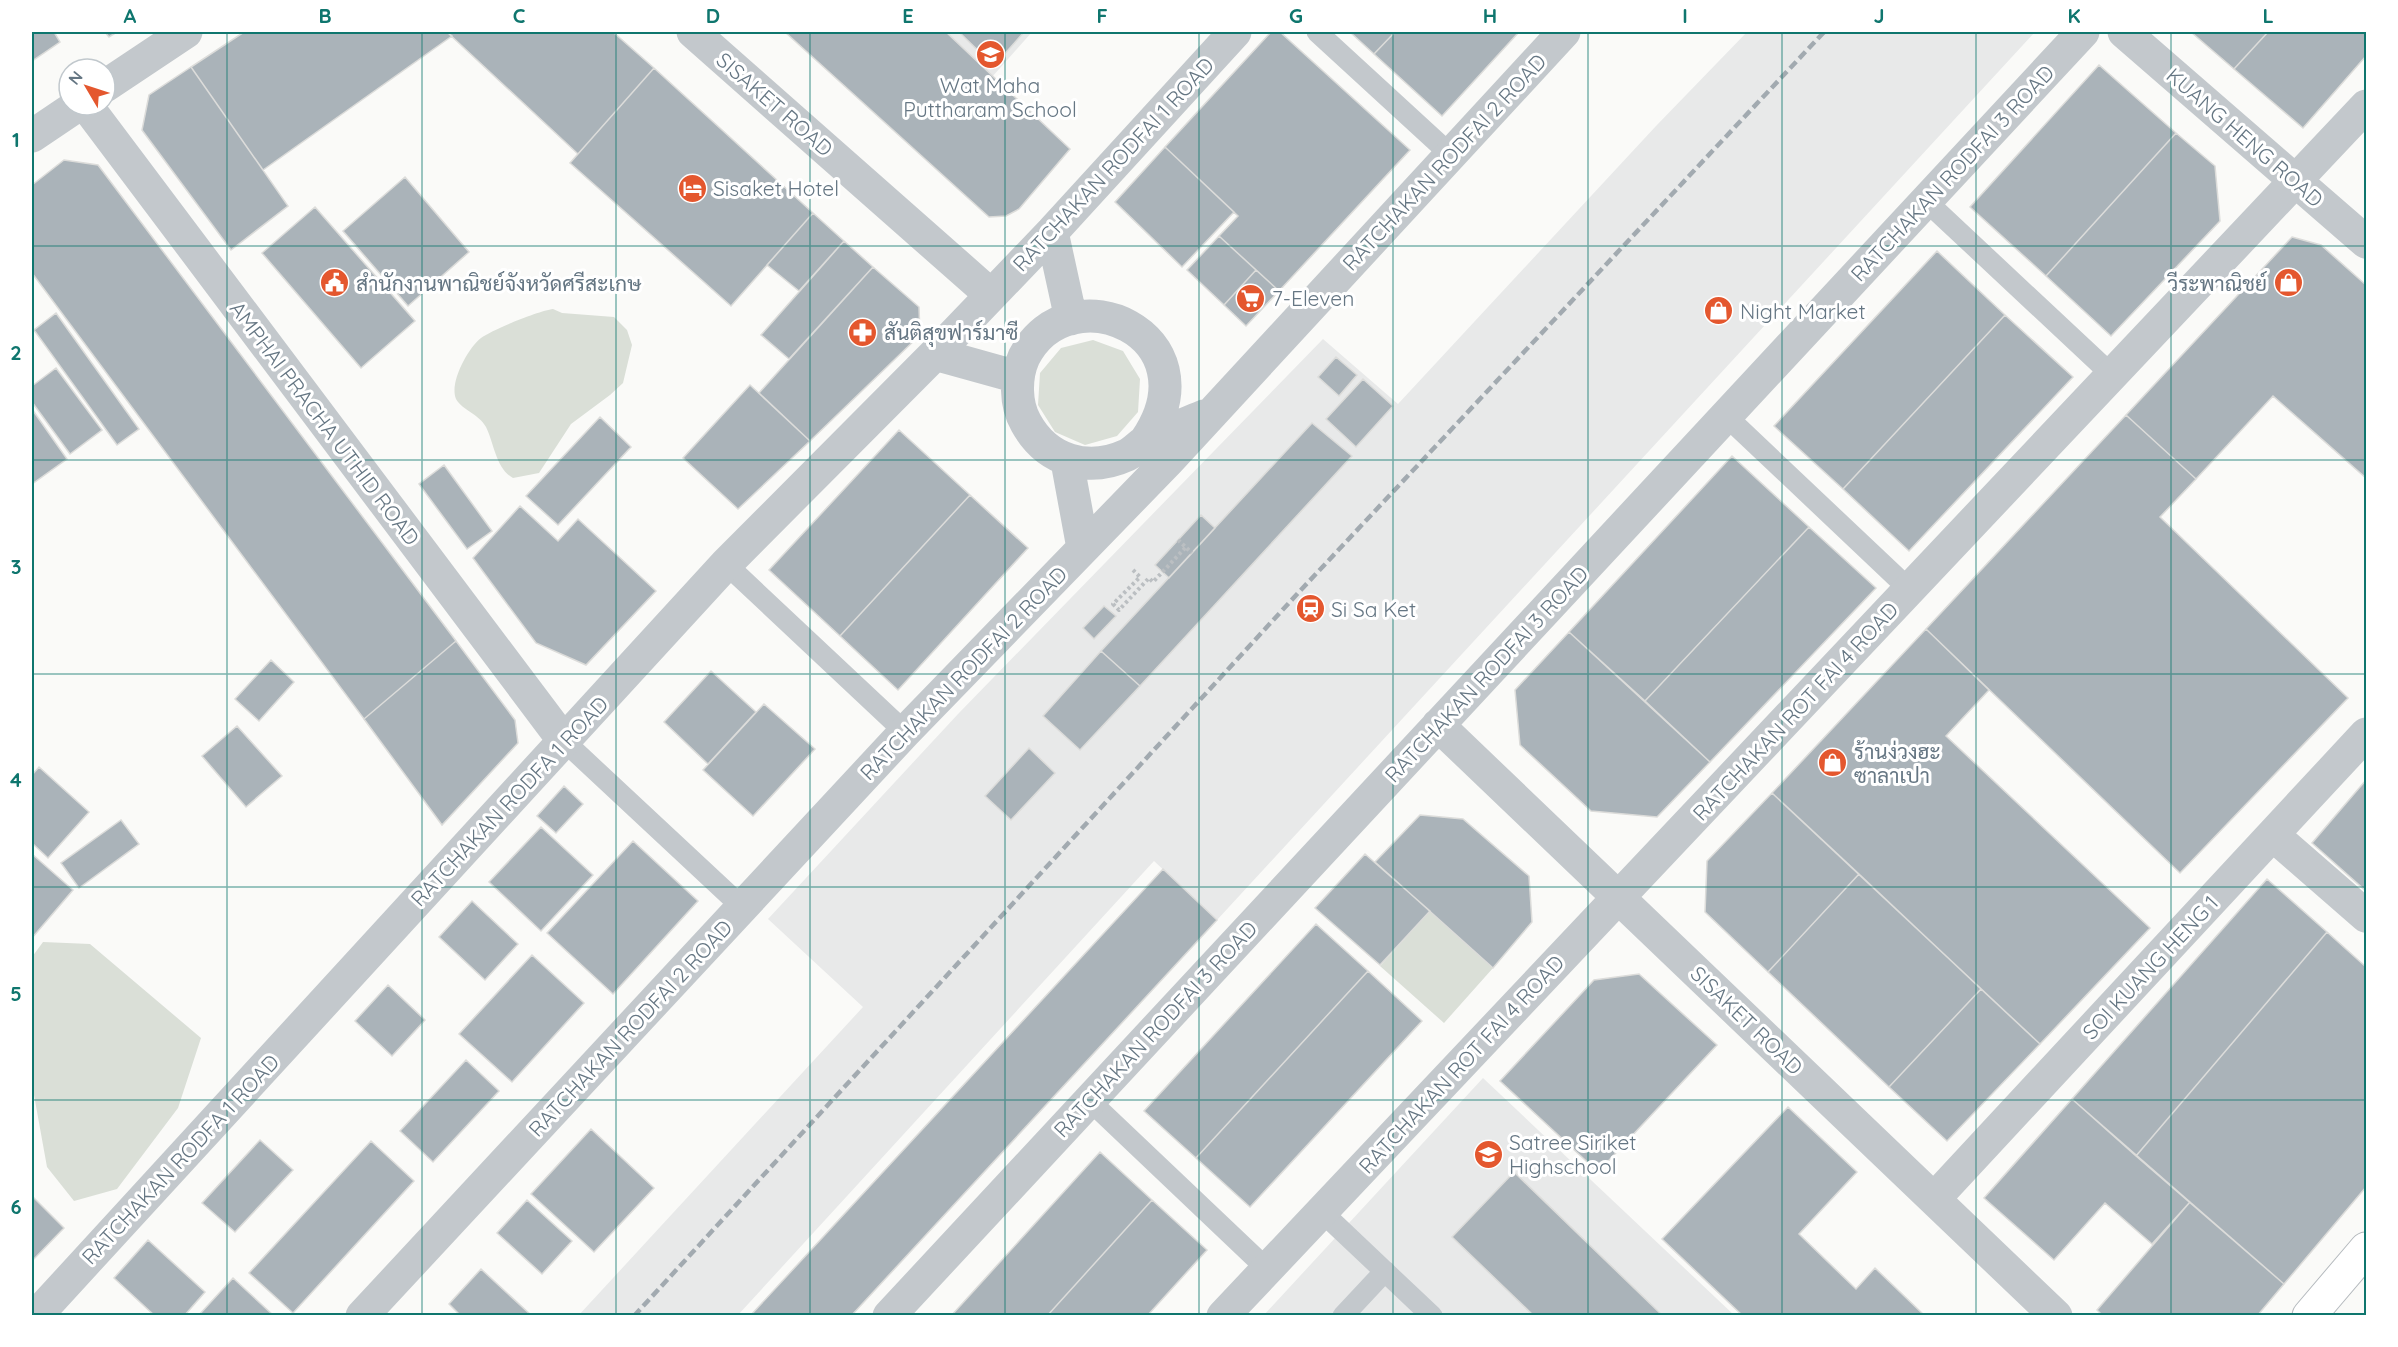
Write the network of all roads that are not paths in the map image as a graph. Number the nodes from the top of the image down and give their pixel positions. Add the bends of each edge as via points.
1 (186, 32) edge
2 (693, 32) edge
3 (1235, 32) edge
4 (1317, 32) edge
5 (1564, 32) edge
6 (2083, 32) edge
7 (2124, 32) edge
8 (117, 79) edge
9 (2367, 106) edge
10 (60, 117) edge
11 (95, 117) edge
12 (32, 136) edge
13 (1450, 155) junction
14 (2296, 181) junction
15 (1926, 201) junction
16 (1052, 232) junction
17 (2367, 242) edge
18 (991, 295) junction
19 (1071, 319) junction
20 (935, 354) junction
21 (2112, 375) junction
22 (1018, 377) junction
23 (1725, 416) junction
24 (1157, 451) junction
25 (1067, 461) junction
26 (1083, 548) junction
27 (726, 564) junction
28 (1910, 590) junction
29 (1438, 725) junction
30 (904, 732) junction
31 (2367, 734) edge
32 (564, 741) junction
33 (2273, 835) junction
34 (1618, 897) junction
35 (742, 907) junction
36 (2367, 916) edge
37 (1089, 1100) junction
38 (1934, 1199) junction
39 (1321, 1211) junction
40 (2367, 1248) edge
41 (1267, 1269) junction
42 (1385, 1271) junction
43 (36, 1316) edge
44 (362, 1316) edge
45 (889, 1316) edge
46 (1223, 1316) edge
47 (1343, 1316) edge
48 (1432, 1316) edge
49 (2056, 1316) edge
50 (2309, 1316) edge

1 - 8 street
2 - 18 street, SISAKET ROAD
3 - 16 street, RATCHAKAN RODFAI 1 ROAD
4 - 13 lane
5 - 13 street, RATCHAKAN RODFAI 2 ROAD
6 - 15 street, RATCHAKAN RODFAI 3 ROAD
7 - 14 street, KUANG HENG ROAD
9 - 14 street, RATCHAKAN ROT FAI 4 ROAD
10 - 12 street
11 - 32 street, AMPHAI PRACHA UTHID ROAD
13 - 24 street, RATCHAKAN RODFAI 2 ROAD via 1213,412
14 - 17 street, KUANG HENG ROAD
14 - 21 street, RATCHAKAN ROT FAI 4 ROAD
15 - 21 lane
15 - 23 street, RATCHAKAN RODFAI 3 ROAD
16 - 18 street, RATCHAKAN RODFAI 1 ROAD
16 - 19 street
18 - 20 street, RATCHAKAN RODFA 1 ROAD
19 - 22 street via 1052,327 1036,341 1024,357
19 - 24 street via 1092,315 1131,326 1159,358 1166,379
20 - 22 street
20 - 27 street, RATCHAKAN RODFA 1 ROAD
21 - 28 street, RATCHAKAN ROT FAI 4 ROAD
22 - 25 street via 1017,398 1033,436 1048,451
23 - 28 lane
23 - 29 street, RATCHAKAN RODFAI 3 ROAD
24 - 25 street via 1088,465
24 - 26 street, RATCHAKAN RODFAI 2 ROAD
25 - 26 street
26 - 30 street, RATCHAKAN RODFAI 2 ROAD
27 - 30 lane
27 - 32 street, RATCHAKAN RODFA 1 ROAD
28 - 34 street, RATCHAKAN ROT FAI 4 ROAD
29 - 34 street, SISAKET ROAD
29 - 37 street, RATCHAKAN RODFAI 3 ROAD
30 - 35 street, RATCHAKAN RODFAI 2 ROAD
31 - 33 street, SOI KUANG HENG 1
32 - 35 lane
32 - 43 street, RATCHAKAN RODFA 1 ROAD
33 - 36 street
33 - 38 street, SOI KUANG HENG 1
34 - 38 street, SISAKET ROAD
34 - 39 street, RATCHAKAN ROT FAI 4 ROAD
35 - 44 street, RATCHAKAN RODFAI 2 ROAD
37 - 41 lane
37 - 45 street, RATCHAKAN RODFAI 3 ROAD
38 - 49 street, SISAKET ROAD
39 - 41 street, RATCHAKAN ROT FAI 4 ROAD
39 - 42 lane
40 - 50 main road
41 - 46 street, RATCHAKAN ROT FAI 4 ROAD
42 - 47 lane
42 - 48 lane

